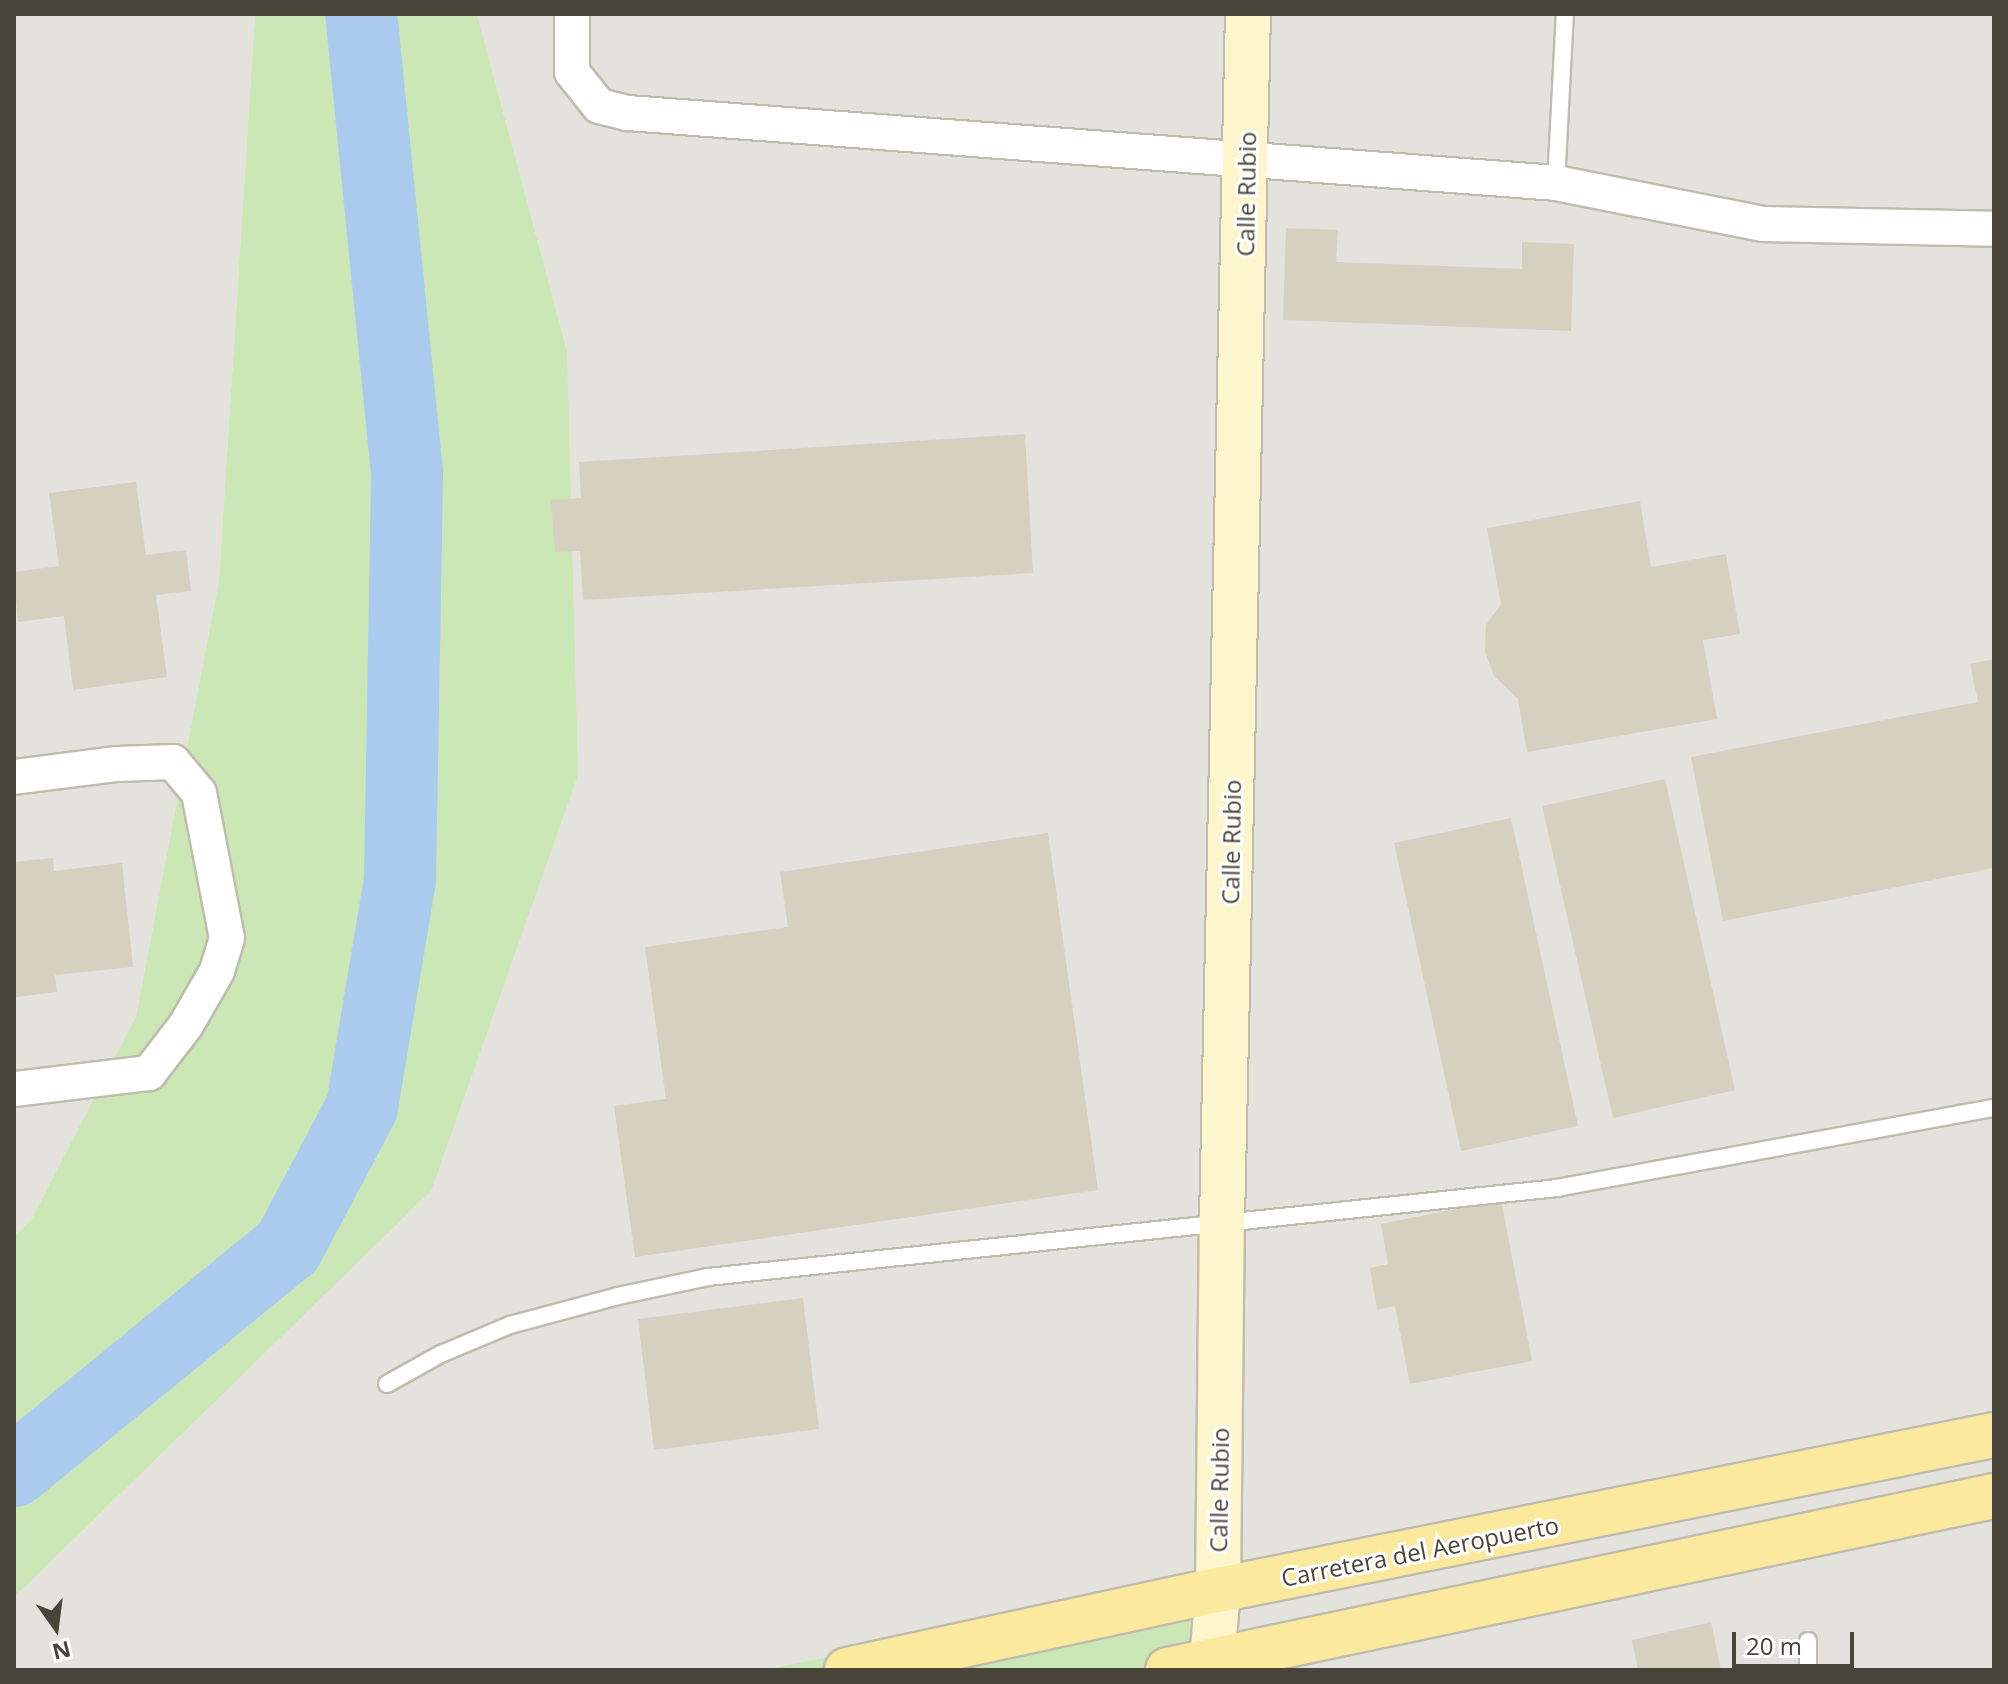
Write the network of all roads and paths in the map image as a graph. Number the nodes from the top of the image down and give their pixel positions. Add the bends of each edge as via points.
1 (572, 14) edge
2 (1248, 14) edge
3 (1565, 14) edge
4 (1247, 161) junction
5 (1556, 183) junction
6 (1994, 229) edge
7 (14, 777) edge
8 (14, 1089) edge
9 (1994, 1108) edge
10 (1222, 1221) junction
11 (387, 1384) dead end
12 (1994, 1435) edge
13 (1994, 1496) edge
14 (1218, 1590) junction
15 (1808, 1641) dead end
16 (1212, 1666) edge
17 (847, 1670) edge
18 (1168, 1670) edge
19 (1808, 1670) edge

1 - 4 street via 572,72 599,106 628,113
2 - 4 street, Calle Rubio
3 - 5 lane
4 - 5 street
4 - 10 street, Calle Rubio
5 - 6 street via 1763,224
7 - 8 street via 173,762 199,793 227,938 217,971 186,1025 149,1073
9 - 10 lane via 1557,1188
10 - 11 lane via 708,1277 510,1325
10 - 14 street, Calle Rubio
12 - 14 main road, Carretera del Aeropuerto
13 - 16 main road
14 - 16 street, Calle Rubio
14 - 17 main road, Carretera del Aeropuerto
15 - 19 lane
16 - 18 main road

